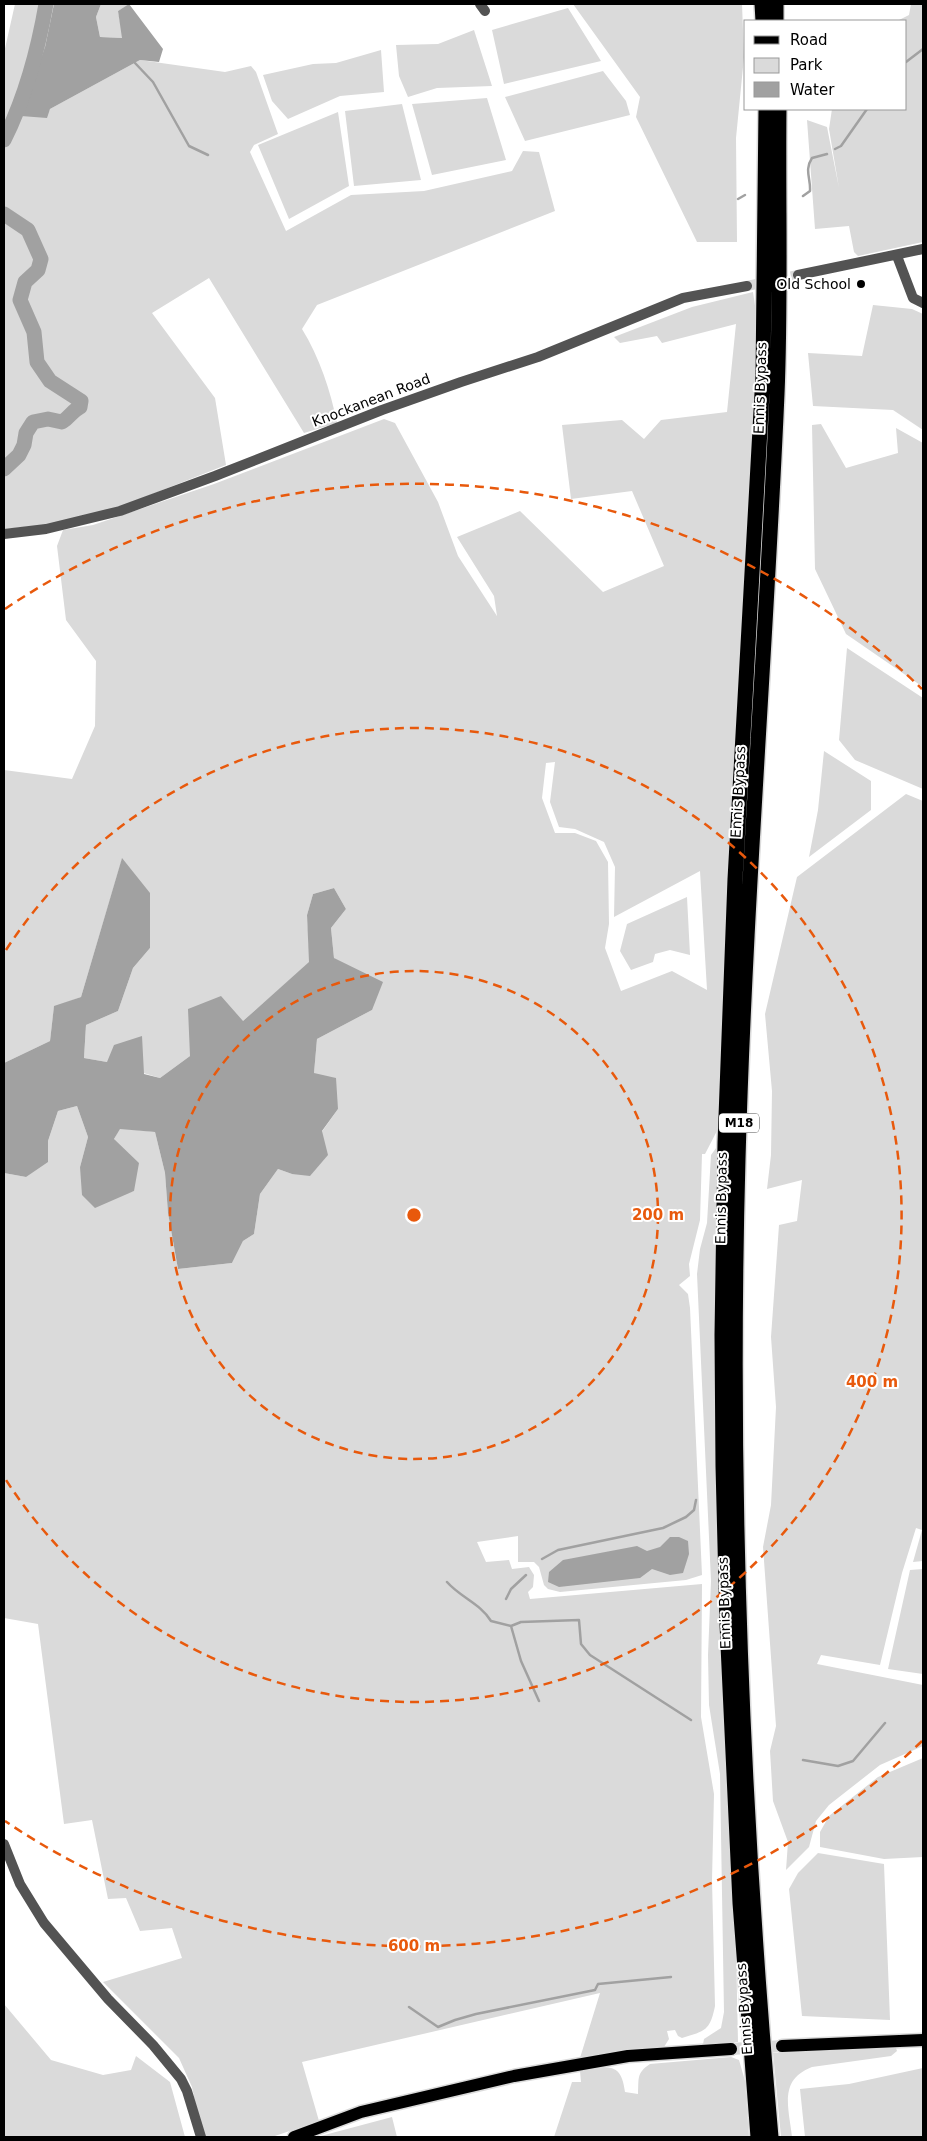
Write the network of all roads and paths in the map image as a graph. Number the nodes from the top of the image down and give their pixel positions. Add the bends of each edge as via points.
1 (762, 4) edge
2 (776, 4) edge
3 (763, 20) edge
4 (776, 20) edge
5 (766, 110) edge
6 (779, 110) edge
7 (923, 249) edge
8 (897, 256) junction
9 (798, 275) tunnel mouth
10 (747, 286) tunnel mouth
11 (923, 303) edge
12 (4, 534) edge
13 (4, 1844) edge
14 (923, 2040) edge
15 (782, 2046) tunnel mouth
16 (731, 2049) tunnel mouth
17 (199, 2133) edge
18 (294, 2137) edge
19 (758, 2137) edge
20 (771, 2137) edge

1 - 3 highway
2 - 4 highway
5 - 19 highway, Ennis Bypass / M18 via 764,375 735,879 722,1335 727,1634 740,1903
6 - 20 highway, Ennis Bypass / M18 via 777,391 744,969 735,1348 746,1780 758,1996
7 - 8 street
8 - 9 street
8 - 11 street via 913,298
10 - 12 street, Knockanean Road via 683,298 538,357 382,410 120,511 46,529
13 - 17 street via 20,1884 44,1923 181,2079
14 - 15 main road
16 - 18 main road via 628,2056 514,2076 361,2112

